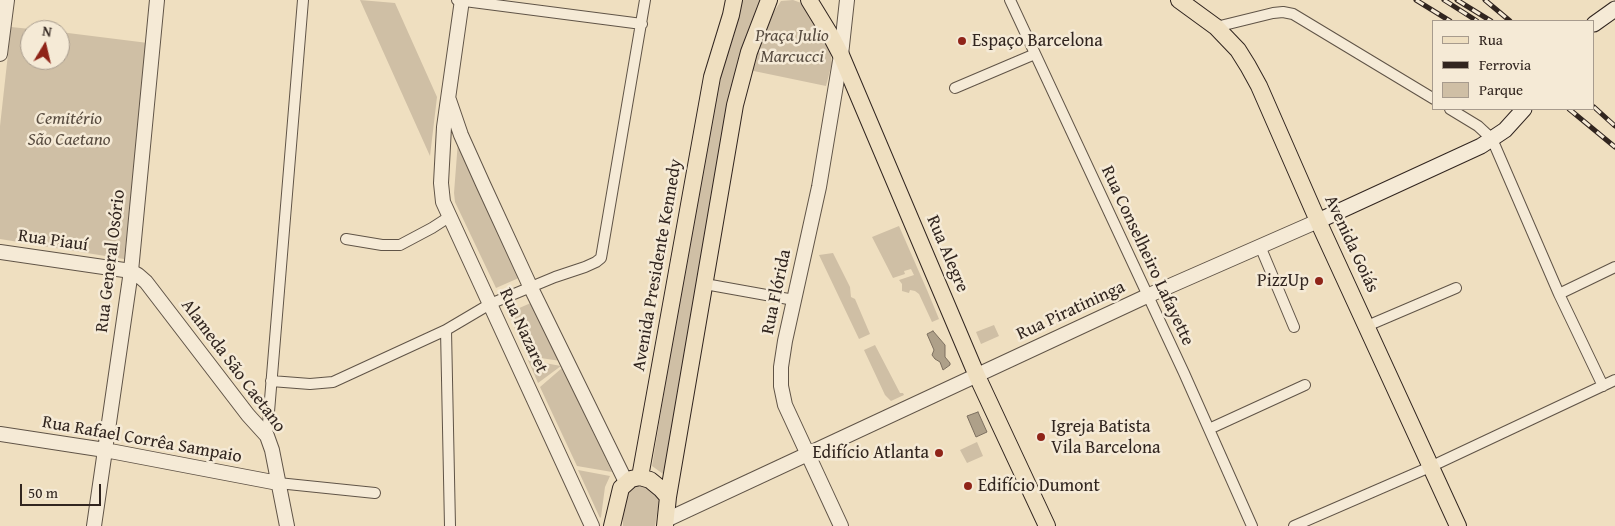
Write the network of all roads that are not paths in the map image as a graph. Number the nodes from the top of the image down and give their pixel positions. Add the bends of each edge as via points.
1 (6, 0) edge
2 (157, 0) edge
3 (303, 0) edge
4 (456, 0) edge
5 (462, 0) edge
6 (645, 0) edge
7 (734, 0) edge
8 (769, 0) edge
9 (809, 0) edge
10 (847, 0) edge
11 (1010, 0) edge
12 (1179, 0) edge
13 (1615, 9) edge
14 (1595, 23) edge
15 (642, 24) junction
16 (1216, 27) junction
17 (0, 54) edge
18 (1035, 54) junction
19 (841, 56) junction
20 (955, 88) dead end
21 (448, 93) junction
22 (1432, 98) edge
23 (1452, 110) edge
24 (1523, 110) edge
25 (461, 135) junction
26 (1492, 139) junction
27 (442, 146) junction
28 (449, 217) junction
29 (1318, 221) junction
30 (346, 239) dead end
31 (1260, 246) junction
32 (0, 252) edge
33 (1615, 267) edge
34 (131, 271) junction
35 (705, 284) junction
36 (530, 286) junction
37 (1456, 288) dead end
38 (1559, 294) junction
39 (1147, 296) junction
40 (794, 300) junction
41 (490, 304) junction
42 (1366, 326) junction
43 (1294, 327) dead end
44 (446, 330) junction
45 (977, 376) junction
46 (1615, 380) edge
47 (271, 381) junction
48 (1305, 385) dead end
49 (1603, 386) junction
50 (1209, 429) junction
51 (0, 434) edge
52 (267, 436) junction
53 (105, 450) junction
54 (808, 454) junction
55 (1430, 466) junction
56 (633, 480) junction
57 (278, 483) junction
58 (375, 493) dead end
59 (668, 497) junction
60 (665, 523) edge
61 (94, 526) edge
62 (287, 526) edge
63 (450, 526) edge
64 (592, 526) edge
65 (612, 526) edge
66 (841, 526) edge
67 (1047, 526) edge
68 (1252, 526) edge
69 (1294, 526) edge
70 (1458, 526) edge

1 - 17 street
2 - 34 street, Rua General Osório
3 - 47 street
4 - 5 street
5 - 15 street
5 - 21 street, Rua Nazaret
6 - 15 street
7 - 56 main road, Avenida Presidente Kennedy via 712,77
8 - 35 main road via 735,105
9 - 19 main road, Rua Alegre
10 - 19 street, Rua Flórida
11 - 18 street, Rua Conselheiro Lafayette
12 - 16 main road, Avenida Goiás
13 - 14 main road
15 - 36 street via 602,258
16 - 22 street via 1273,13 1293,14
16 - 29 main road, Avenida Goiás via 1238,50 1255,79
18 - 20 street
18 - 39 street, Rua Conselheiro Lafayette
19 - 40 street, Rua Flórida via 819,187
19 - 45 main road, Rua Alegre
21 - 25 street, Rua Nazaret
21 - 27 street, Rua Nazaret
23 - 26 street
24 - 26 main road, Rua Piratininga
25 - 27 street via 451,137
25 - 36 street, Rua Nazaret
26 - 29 main road, Rua Piratininga
26 - 38 street
27 - 28 street, Rua Nazaret via 441,193
28 - 30 street via 400,245 382,246
28 - 41 street, Rua Nazaret
29 - 31 street, Rua Piratininga
29 - 42 main road, Avenida Goiás
31 - 39 street, Rua Piratininga
31 - 43 street
32 - 34 street, Rua Piauí
33 - 38 street
34 - 52 street, Alameda São Caetano via 146,282 248,416
34 - 53 street, Rua General Osório
35 - 40 street
35 - 59 main road
36 - 41 street
36 - 56 street, Rua Nazaret
37 - 42 street
38 - 49 street
39 - 45 street, Rua Piratininga
39 - 50 street, Rua Conselheiro Lafayette
40 - 54 street, Rua Flórida via 781,367 781,386 785,405
41 - 44 street
41 - 64 street, Rua Nazaret
42 - 55 main road, Avenida Goiás
44 - 47 street via 333,382
44 - 63 street
45 - 54 street, Rua Piratininga
45 - 67 main road, Rua Alegre
46 - 49 street
47 - 52 street
48 - 50 street
49 - 55 street
50 - 68 street, Rua Conselheiro Lafayette
51 - 53 street, Rua Rafael Corrêa Sampaio
52 - 57 street, Alameda São Caetano
53 - 57 street, Rua Rafael Corrêa Sampaio
53 - 61 street, Rua General Osório
54 - 60 street, Rua Piratininga
54 - 66 street, Rua Flórida
55 - 69 street
55 - 70 main road, Avenida Goiás
56 - 59 main road via 655,483
56 - 65 main road, Avenida Presidente Kennedy via 621,488
57 - 58 street
57 - 62 street, Alameda São Caetano
59 - 60 main road

